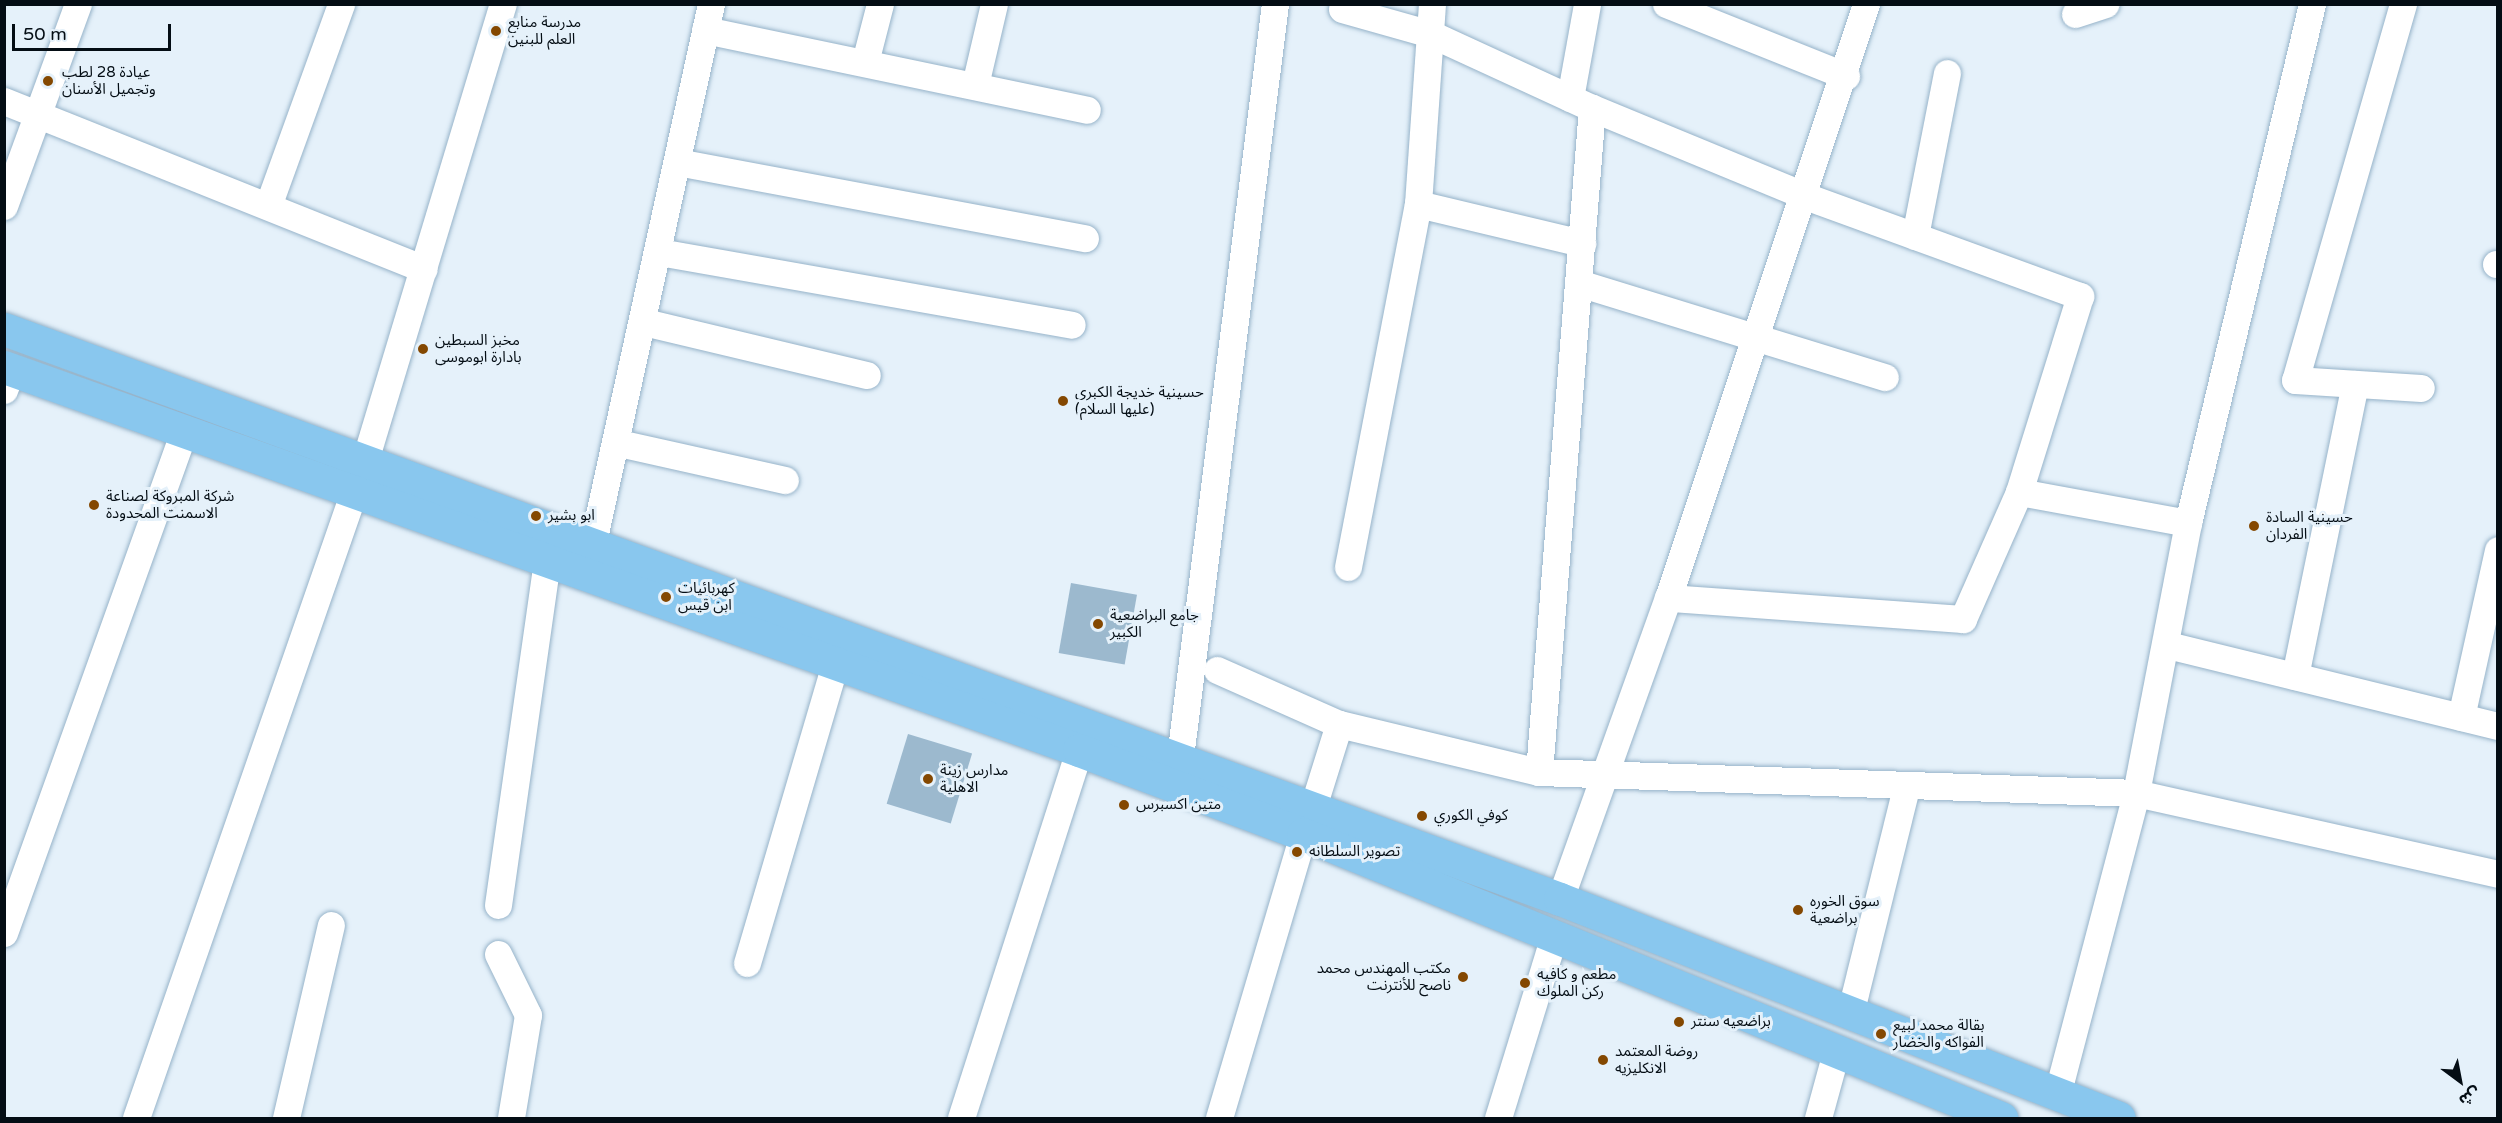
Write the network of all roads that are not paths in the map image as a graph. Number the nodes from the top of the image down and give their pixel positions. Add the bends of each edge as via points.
1 (78, 4) edge
2 (341, 4) edge
3 (503, 4) edge
4 (880, 4) edge
5 (994, 4) edge
6 (1275, 4) edge
7 (1432, 4) edge
8 (1587, 4) edge
9 (1666, 4) edge
10 (1866, 4) edge
11 (2105, 4) edge
12 (2312, 4) edge
13 (2403, 4) edge
14 (1342, 9) dead end
15 (2075, 14) dead end
16 (708, 17) edge
17 (1431, 34) junction
18 (865, 62) junction
19 (1947, 73) dead end
20 (1846, 76) junction
21 (975, 85) junction
22 (4, 101) edge
23 (1581, 103) junction
24 (1087, 110) dead end
25 (38, 114) junction
26 (678, 162) junction
27 (1805, 196) junction
28 (1418, 204) junction
29 (4, 206) edge
30 (268, 206) junction
31 (1915, 236) junction
32 (1085, 238) dead end
33 (1582, 243) junction
34 (659, 252) junction
35 (424, 269) junction
36 (1579, 283) junction
37 (644, 322) junction
38 (1072, 325) dead end
39 (4, 329) edge
40 (1757, 338) junction
41 (7, 375) edge
42 (867, 375) dead end
43 (1886, 377) dead end
44 (2355, 384) junction
45 (2421, 388) dead end
46 (183, 435) junction
47 (619, 443) junction
48 (366, 457) junction
49 (785, 480) dead end
50 (2019, 492) junction
51 (353, 494) junction
52 (2188, 523) junction
53 (593, 542) junction
54 (2498, 550) edge
55 (547, 559) junction
56 (1348, 567) dead end
57 (1668, 598) junction
58 (2168, 645) junction
59 (835, 664) junction
60 (1217, 670) dead end
61 (2295, 676) junction
62 (2461, 717) junction
63 (1339, 724) junction
64 (2498, 726) edge
65 (1079, 750) junction
66 (1180, 757) junction
67 (1539, 772) junction
68 (1605, 777) junction
69 (1906, 788) junction
70 (2136, 793) junction
71 (1308, 820) junction
72 (2498, 874) edge
73 (1560, 899) junction
74 (498, 905) dead end
75 (331, 925) dead end
76 (4, 933) edge
77 (1554, 936) junction
78 (498, 954) dead end
79 (747, 963) dead end
80 (1851, 1010) junction
81 (1836, 1052) junction
82 (1956, 1054) junction
83 (1940, 1093) junction
84 (2057, 1095) junction
85 (136, 1119) edge
86 (286, 1119) edge
87 (512, 1119) edge
88 (961, 1119) edge
89 (1219, 1119) edge
90 (1498, 1119) edge
91 (1818, 1119) edge
92 (2001, 1119) edge
93 (2119, 1119) edge

1 - 25 street
2 - 30 street
3 - 35 street
4 - 18 street
5 - 21 street
6 - 66 street
7 - 17 street
8 - 23 street
9 - 20 street
10 - 20 street
11 - 15 street
12 - 52 street
13 - 44 street via 2295,380
14 - 17 street
16 - 18 street
16 - 26 street
17 - 23 street
17 - 28 street
18 - 21 street
19 - 31 street
20 - 27 street
21 - 24 street
22 - 25 street
23 - 27 street
23 - 33 street
25 - 29 street
25 - 30 street
26 - 32 street
26 - 34 street
27 - 31 street
27 - 40 street
28 - 33 street
28 - 56 street
30 - 35 street
31 - 50 street via 2080,296
33 - 36 street
34 - 37 street
34 - 38 street
35 - 48 street
36 - 40 street
36 - 67 street
37 - 42 street
37 - 47 street
39 - 48 main road
40 - 43 street
40 - 57 street
41 - 46 main road
44 - 45 street
44 - 61 street
46 - 51 main road
46 - 76 street
47 - 49 street
47 - 53 street
48 - 51 main road
48 - 53 main road
50 - 52 street
50 - 57 street via 1963,619
51 - 55 main road
51 - 85 street
52 - 58 street
53 - 66 main road
54 - 62 street
55 - 59 main road
55 - 74 street
57 - 68 street
58 - 61 street
58 - 70 street
59 - 65 main road
59 - 79 street
60 - 63 street
61 - 62 street
62 - 64 street
63 - 67 street
63 - 71 street
65 - 71 main road
65 - 88 street
66 - 71 main road
67 - 68 street
68 - 69 street
68 - 73 street
69 - 70 street
69 - 80 street
70 - 72 street
70 - 84 street
71 - 73 main road
71 - 77 main road
71 - 89 street
73 - 80 main road
75 - 86 street
77 - 81 main road
77 - 90 street
78 - 87 street via 528,1015
80 - 82 main road
81 - 83 main road
81 - 91 street
82 - 83 main road
82 - 84 main road
83 - 92 main road
84 - 93 main road

